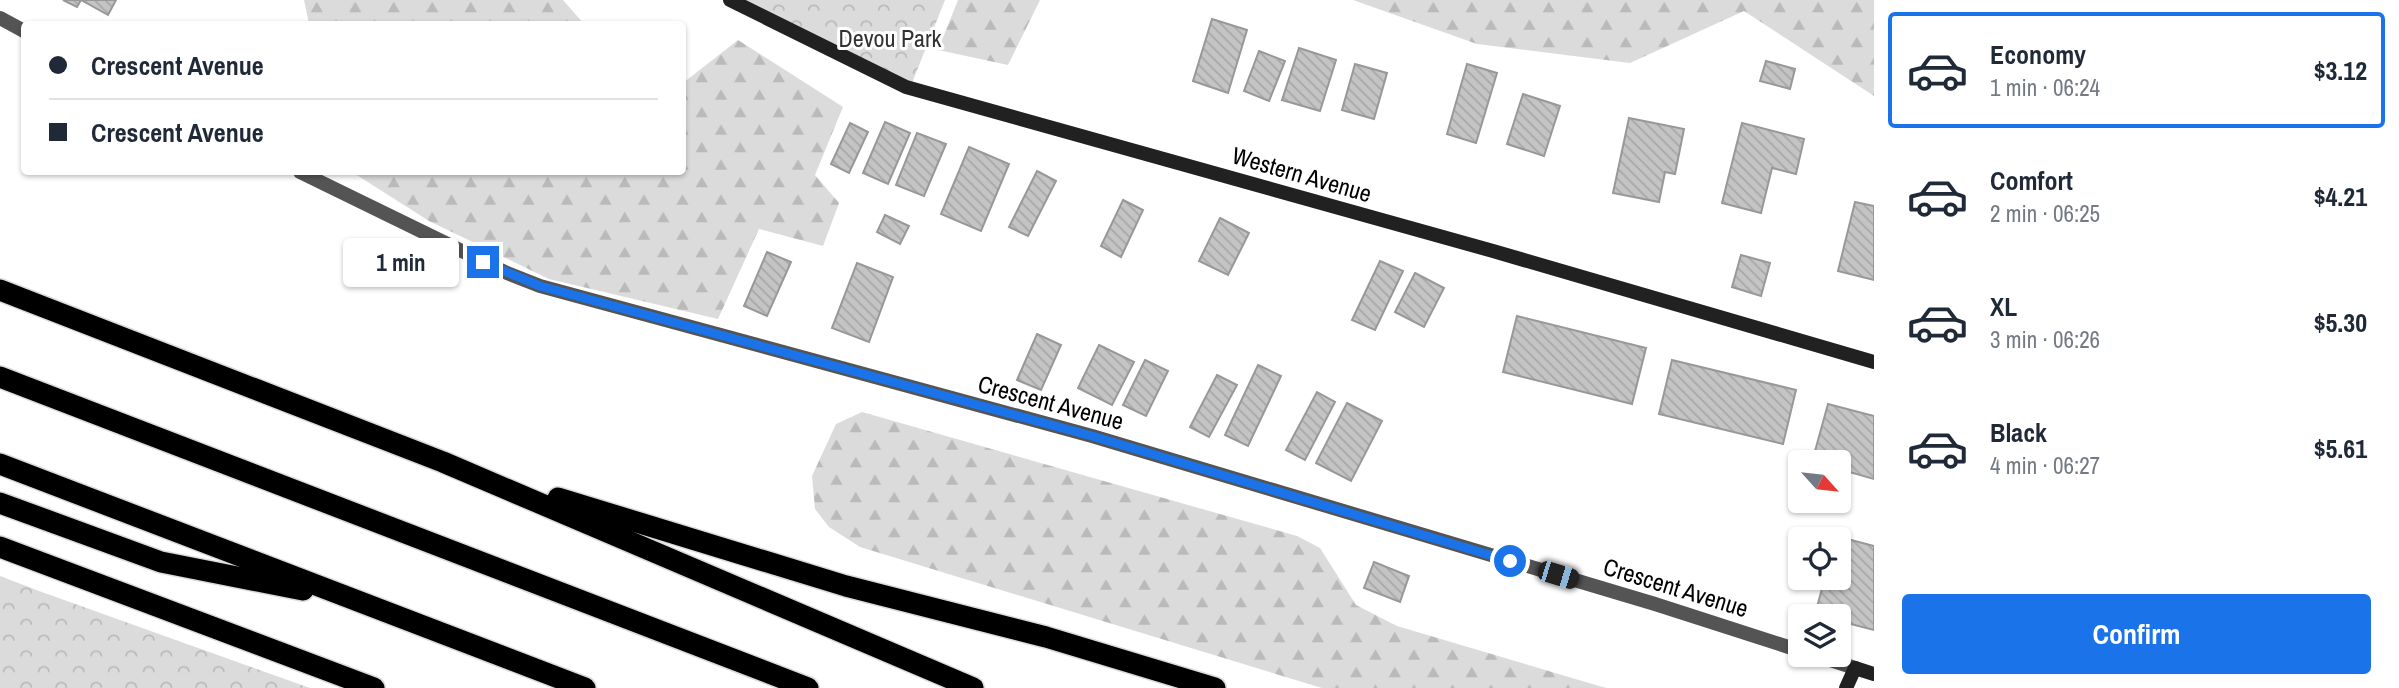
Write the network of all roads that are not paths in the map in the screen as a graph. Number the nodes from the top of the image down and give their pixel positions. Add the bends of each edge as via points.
1 (730, 0) edge
2 (0, 18) edge
3 (21, 29) edge
4 (306, 175) edge
5 (0, 290) edge
6 (1874, 362) edge
7 (0, 377) edge
8 (443, 462) junction
9 (0, 464) edge
10 (0, 503) edge
11 (0, 547) edge
12 (360, 601) junction
13 (1788, 647) edge
14 (1851, 666) edge
15 (1856, 668) junction
16 (1874, 674) edge
17 (374, 688) edge
18 (585, 688) edge
19 (808, 688) edge
20 (973, 688) edge
21 (1215, 688) edge
22 (1846, 688) edge

1 - 6 street, Western Avenue via 906,87
2 - 3 street
4 - 13 street, Crescent Avenue via 540,286 1105,440
5 - 8 highway
7 - 19 highway
8 - 20 highway
8 - 21 highway via 846,586 1046,637
9 - 12 highway
10 - 12 highway via 161,562
11 - 17 highway
12 - 18 highway
14 - 15 street
15 - 16 street
15 - 22 street

